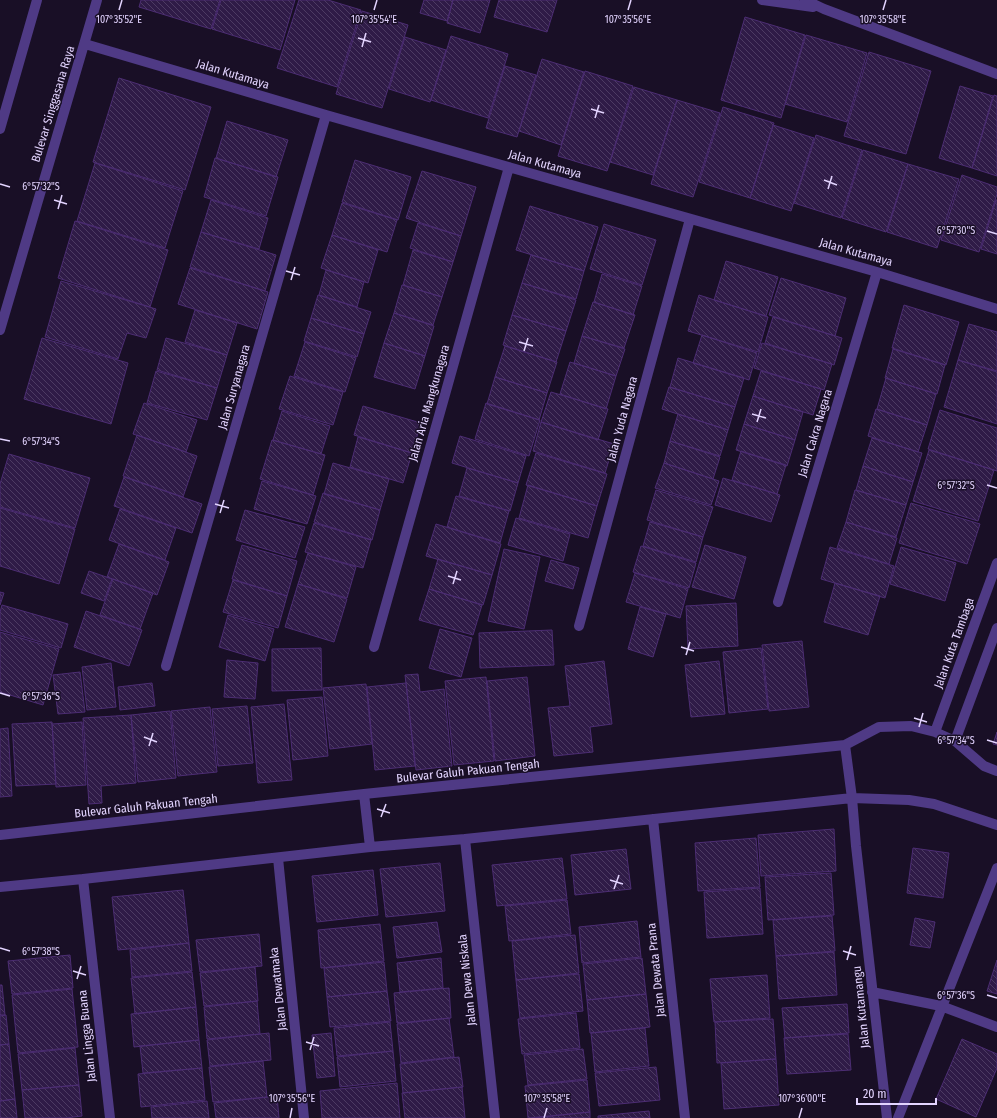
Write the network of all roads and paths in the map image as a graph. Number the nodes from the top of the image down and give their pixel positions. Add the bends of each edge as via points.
1 (37, 0) edge
2 (97, 0) edge
3 (762, 0) edge
4 (804, 0) edge
5 (824, 9) junction
6 (85, 44) junction
7 (997, 74) edge
8 (326, 115) junction
9 (0, 129) edge
10 (509, 167) junction
11 (690, 219) junction
12 (877, 272) junction
13 (997, 309) edge
14 (0, 330) edge
15 (997, 563) edge
16 (778, 602) dead end
17 (579, 626) dead end
18 (997, 628) edge
19 (374, 647) dead end
20 (166, 666) dead end
21 (935, 732) junction
22 (955, 741) junction
23 (845, 745) junction
24 (997, 771) edge
25 (364, 794) junction
26 (852, 798) junction
27 (653, 819) junction
28 (997, 825) edge
29 (0, 835) edge
30 (465, 839) junction
31 (370, 847) junction
32 (278, 858) junction
33 (997, 868) edge
34 (83, 879) junction
35 (0, 887) edge
36 (872, 992) junction
37 (941, 1006) junction
38 (997, 1027) edge
39 (110, 1118) edge
40 (304, 1118) edge
41 (495, 1118) edge
42 (685, 1118) edge
43 (887, 1118) edge
44 (898, 1118) edge

1 - 9 street
2 - 6 street, Bulevar Singgasana Raya
3 - 5 street
4 - 5 street
5 - 7 street
6 - 8 street, Jalan Kutamaya
6 - 14 street, Bulevar Singgasana Raya
8 - 10 street, Jalan Kutamaya
8 - 20 street, Jalan Suryanagara
10 - 11 street, Jalan Kutamaya
10 - 19 street, Jalan Aria Mangkunagara
11 - 12 street, Jalan Kutamaya
11 - 17 street, Jalan Yuda Nagara
12 - 13 street, Jalan Kutamaya
12 - 16 street, Jalan Cakra Nagara
15 - 21 street, Jalan Kuta Tambaga
18 - 22 street
21 - 22 street, Bulevar Galuh Pakuan Tengah
21 - 23 street, Bulevar Galuh Pakuan Tengah via 911,726 880,727
22 - 24 street, Bulevar Galuh Pakuan Tengah via 984,766
23 - 25 street, Bulevar Galuh Pakuan Tengah
23 - 26 street, Jalan Kutamangu
25 - 29 street, Bulevar Galuh Pakuan Tengah
25 - 31 street
26 - 27 street
26 - 28 street via 909,800 934,804
26 - 36 street, Jalan Kutamangu
27 - 30 street
27 - 42 street, Jalan Dewata Prana
30 - 31 street
30 - 41 street, Jalan Dewa Niskala
31 - 32 street
32 - 34 street
32 - 40 street, Jalan Dewatmaka
33 - 37 street
34 - 35 street
34 - 39 street, Jalan Lingga Buana
36 - 37 street
36 - 43 street, Jalan Kutamangu
37 - 38 street
37 - 44 street

